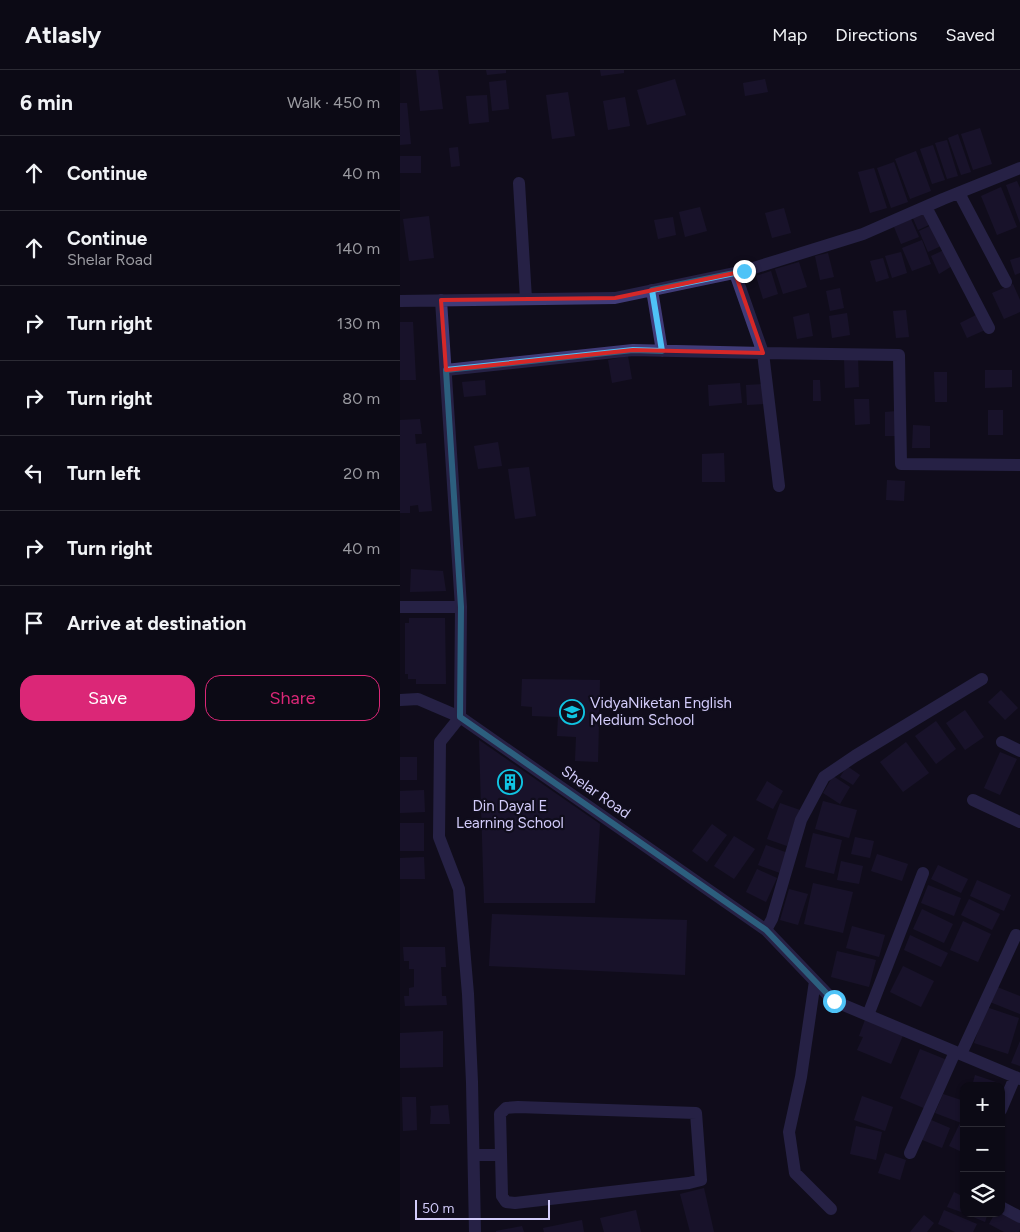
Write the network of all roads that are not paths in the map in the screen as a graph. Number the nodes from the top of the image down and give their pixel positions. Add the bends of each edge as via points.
1 (1020, 168) edge
2 (519, 183) dead end
3 (959, 193) junction
4 (926, 207) junction
5 (735, 273) junction
6 (1006, 282) dead end
7 (652, 290) junction
8 (526, 299) junction
9 (441, 300) junction
10 (400, 301) edge
11 (989, 328) dead end
12 (662, 351) junction
13 (763, 353) junction
14 (446, 370) junction
15 (1020, 465) edge
16 (779, 486) dead end
17 (400, 607) edge
18 (461, 607) junction
19 (982, 678) dead end
20 (400, 700) edge
21 (460, 717) junction
22 (1002, 742) dead end
23 (1020, 751) edge
24 (973, 800) dead end
25 (1020, 822) edge
26 (923, 873) dead end
27 (766, 930) junction
28 (1016, 935) dead end
29 (815, 981) junction
30 (868, 1015) junction
31 (958, 1053) junction
32 (1018, 1078) edge
33 (1005, 1102) edge
34 (910, 1153) dead end
35 (474, 1155) junction
36 (501, 1155) junction
37 (831, 1209) dead end
38 (1005, 1209) edge
39 (1020, 1217) edge
40 (475, 1232) edge

1 - 3 street
2 - 8 street
3 - 4 street
3 - 6 street
4 - 5 street via 863,234
4 - 11 street
5 - 7 street
5 - 13 street
7 - 8 street via 615,298
7 - 12 street
8 - 9 street
9 - 10 street
9 - 14 street
12 - 13 street
12 - 14 street via 633,350
13 - 15 street via 899,355 901,464
13 - 16 street
14 - 18 street
17 - 18 street
18 - 21 street
19 - 27 street via 824,777 801,820
20 - 21 street, Shelar Road via 418,699
21 - 27 street, Shelar Road
21 - 35 street via 440,742 439,837 459,890 468,994
22 - 23 street
24 - 25 street
26 - 30 street
27 - 29 street, Shelar Road
28 - 31 street
29 - 30 street, Shelar Road via 834,1001
29 - 37 street via 789,1132 795,1173
30 - 31 street, Shelar Road
31 - 32 street, Shelar Road
31 - 34 street
32 - 33 street
35 - 36 street
35 - 40 street
36 - 36 street via 500,1114 506,1108 696,1113 701,1180 506,1202 502,1196
38 - 39 street

